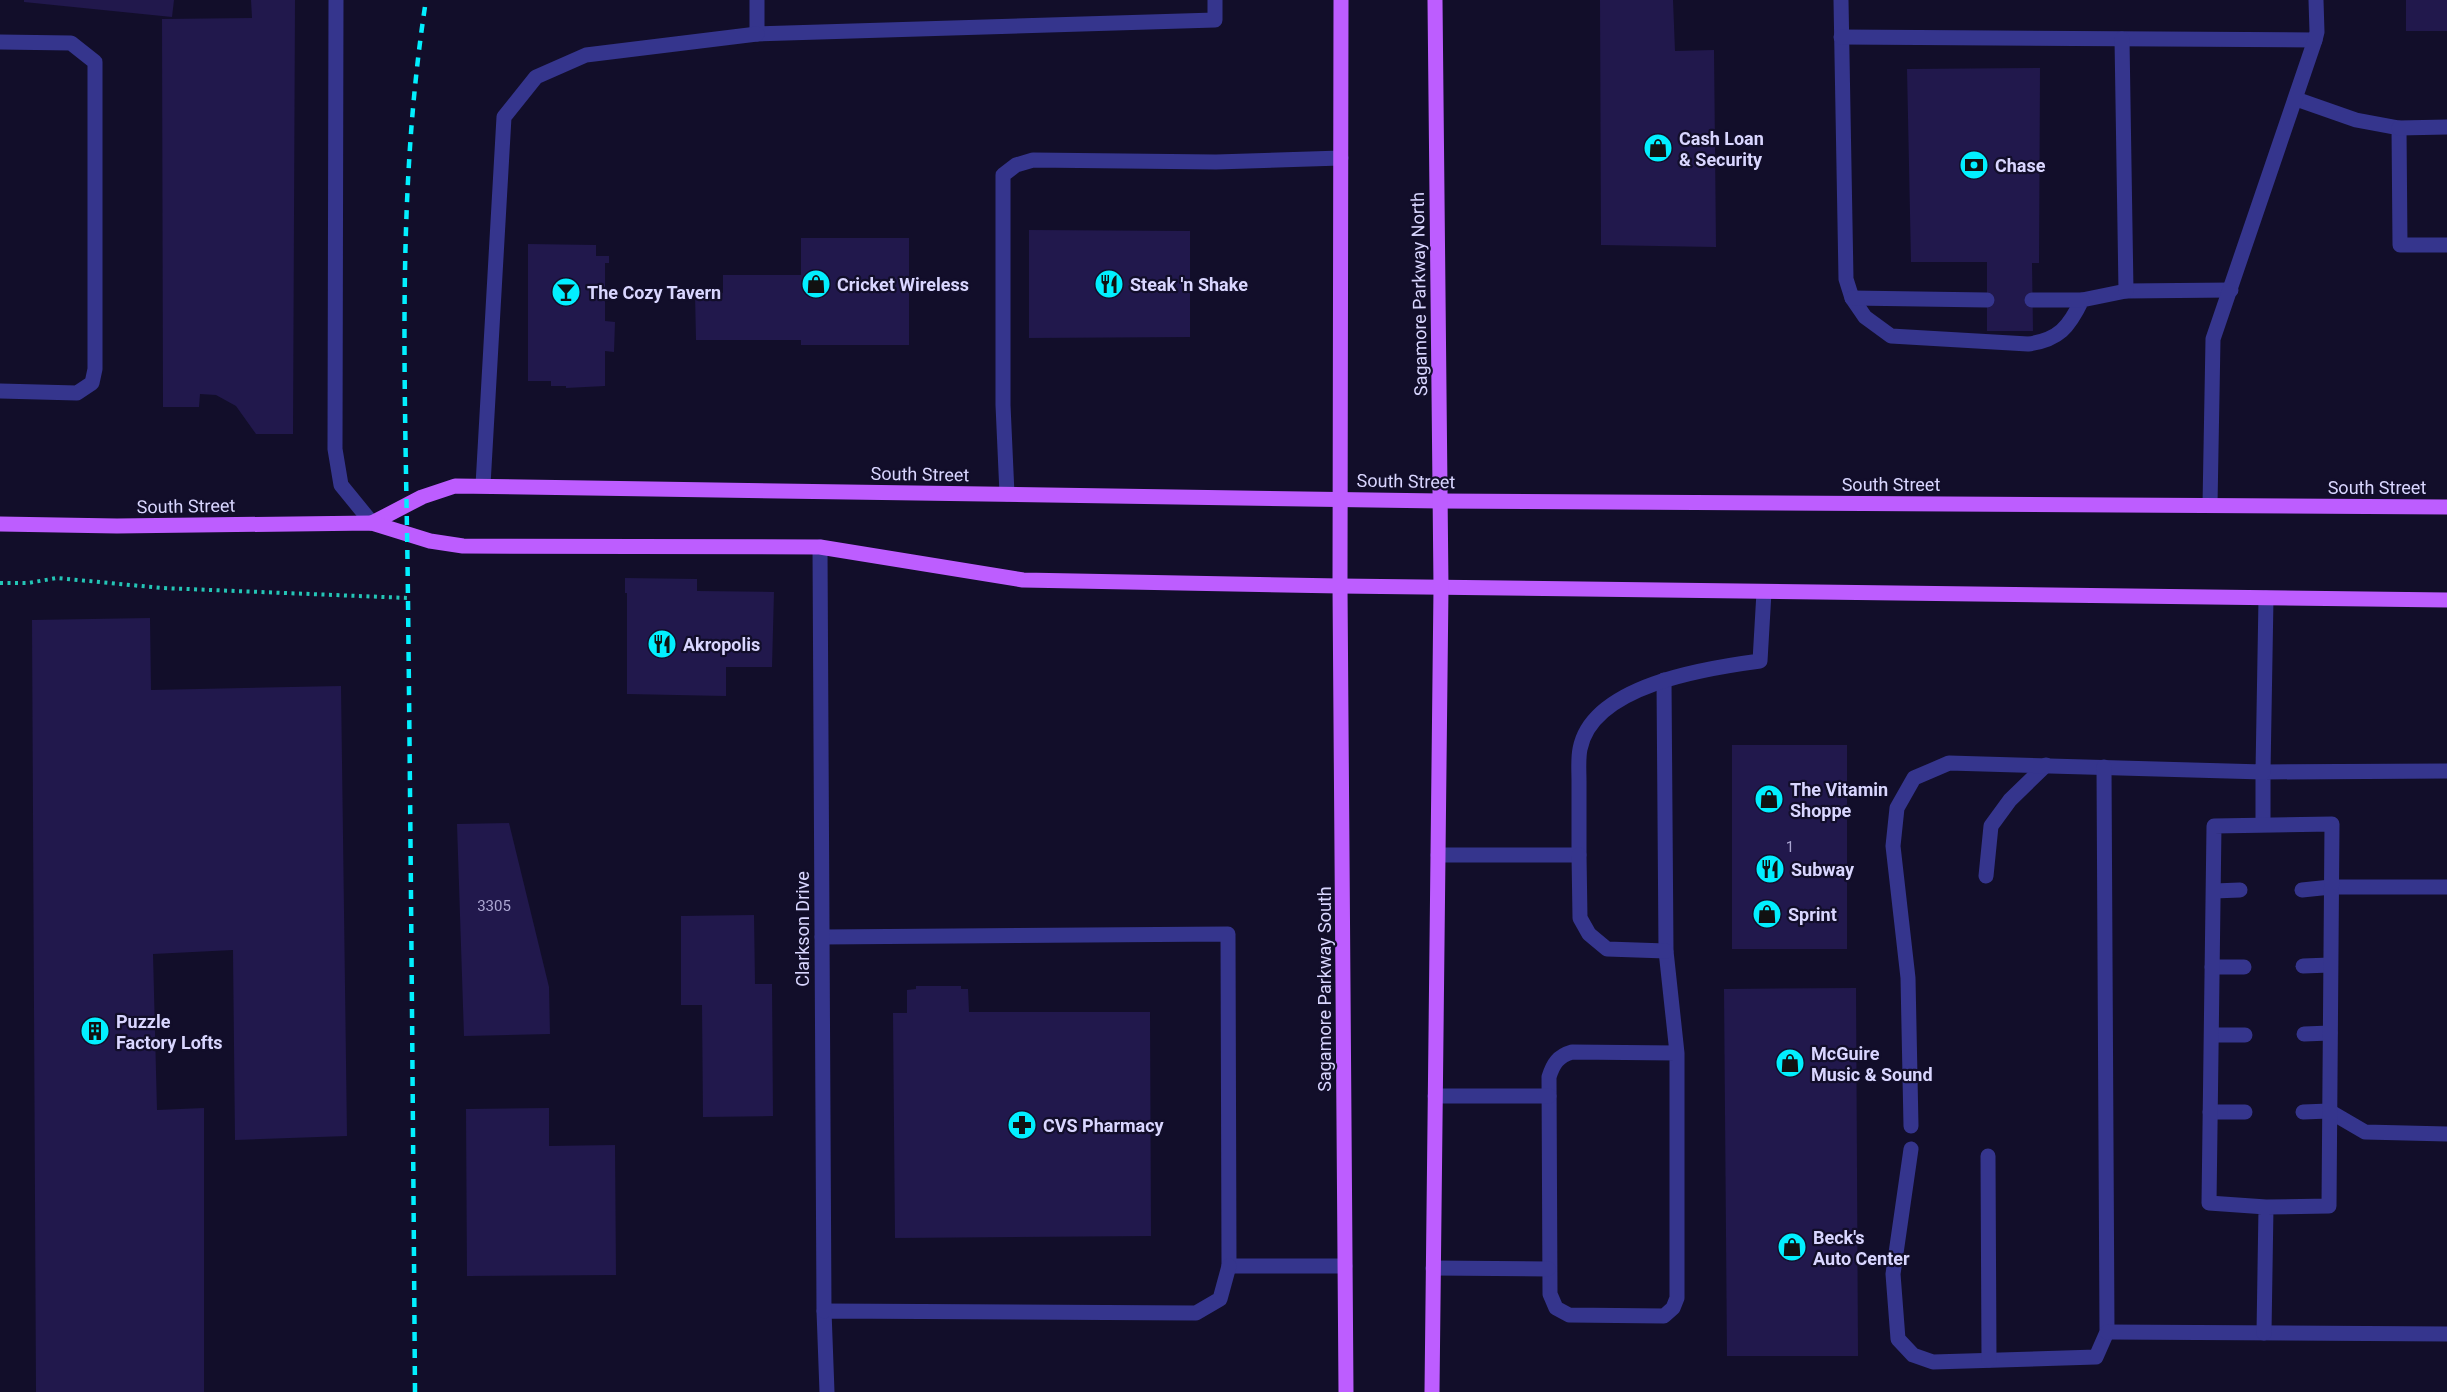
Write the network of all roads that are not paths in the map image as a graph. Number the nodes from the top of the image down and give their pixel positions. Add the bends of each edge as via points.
1 (336, 0) edge
2 (757, 0) edge
3 (1215, 0) edge
4 (1341, 0) edge
5 (1435, 0) edge
6 (1840, 0) edge
7 (2316, 0) edge
8 (757, 34) junction
9 (1841, 37) junction
10 (2122, 39) junction
11 (2315, 40) junction
12 (0, 42) edge
13 (2296, 99) junction
14 (2447, 127) edge
15 (2399, 128) junction
16 (1341, 158) junction
17 (2447, 245) edge
18 (2231, 290) junction
19 (2126, 291) junction
20 (1852, 298) junction
21 (1987, 300) dead end
22 (2032, 300) dead end
23 (2082, 300) junction
24 (0, 391) edge
25 (483, 485) junction
26 (1007, 495) junction
27 (1340, 500) junction
28 (1440, 501) junction
29 (2210, 505) junction
30 (2447, 507) edge
31 (372, 523) junction
32 (0, 524) edge
33 (820, 547) junction
34 (1340, 586) junction
35 (1441, 587) junction
36 (1764, 592) junction
37 (2266, 598) junction
38 (2447, 600) edge
39 (1664, 680) junction
40 (2046, 765) junction
41 (2104, 767) junction
42 (2447, 771) edge
43 (2263, 772) junction
44 (2263, 824) junction
45 (1438, 855) junction
46 (1579, 855) junction
47 (1986, 876) dead end
48 (2331, 887) junction
49 (2447, 887) edge
50 (2302, 890) dead end
51 (2214, 891) junction
52 (2240, 891) dead end
53 (822, 937) junction
54 (1666, 951) junction
55 (2330, 965) junction
56 (2303, 966) dead end
57 (2212, 967) junction
58 (2244, 967) dead end
59 (2304, 1034) dead end
60 (2330, 1034) junction
61 (2212, 1035) junction
62 (2245, 1035) dead end
63 (1677, 1053) junction
64 (1435, 1096) junction
65 (1549, 1096) junction
66 (2329, 1111) junction
67 (2210, 1112) junction
68 (2245, 1112) dead end
69 (2303, 1112) dead end
70 (1911, 1126) dead end
71 (2447, 1134) edge
72 (1911, 1149) dead end
73 (1988, 1156) dead end
74 (2266, 1207) junction
75 (1229, 1266) junction
76 (1345, 1266) junction
77 (1433, 1268) junction
78 (1548, 1269) junction
79 (824, 1311) junction
80 (2107, 1332) junction
81 (2264, 1333) junction
82 (2447, 1334) edge
83 (1989, 1360) junction
84 (827, 1392) edge
85 (1346, 1392) edge
86 (1432, 1392) edge

1 - 31 street via 335,449 341,485
2 - 8 street
3 - 8 street via 1215,20
4 - 16 main road
5 - 28 main road, Sagamore Parkway North
6 - 9 street
7 - 11 street
8 - 25 street via 586,55 536,77 504,117
9 - 10 street
9 - 20 street via 1844,249
10 - 11 street
10 - 19 street
11 - 13 street
12 - 24 street via 71,43 95,62 92,383 77,393
13 - 15 street via 2356,120
13 - 18 street
14 - 15 street
15 - 17 street via 2400,245
16 - 26 street via 1216,162 1033,160 1016,165 1004,175 1003,405
16 - 27 main road
18 - 19 street
18 - 29 street via 2213,339
19 - 23 street
20 - 21 street
20 - 23 street via 1865,317 1891,336 2028,344 2047,341 2061,331
22 - 23 street
25 - 26 main road, South Street
25 - 31 main road, South Street via 444,489
26 - 27 main road, South Street
27 - 28 main road, South Street
27 - 34 main road
28 - 29 main road, South Street
28 - 35 main road, Sagamore Parkway North
29 - 30 main road, South Street
31 - 32 main road, South Street
31 - 33 main road, South Street via 430,541 463,546
33 - 34 main road, South Street via 1023,580
33 - 53 street, Clarkson Drive
34 - 35 main road, South Street
34 - 76 main road, Sagamore Parkway South
35 - 36 main road, South Street
35 - 45 main road
36 - 37 main road, South Street
36 - 39 street via 1760,661
37 - 38 main road, South Street
37 - 43 street
39 - 46 street via 1622,698 1589,724 1580,749
39 - 54 street
40 - 41 street
40 - 47 street via 2010,800 1991,826
40 - 70 street via 1949,763 1914,778 1897,808 1893,846 1908,978
41 - 43 street
41 - 80 street
42 - 43 street
43 - 44 street
44 - 48 street via 2332,824
44 - 51 street via 2214,826
45 - 46 street
45 - 64 main road
46 - 54 street via 1580,918 1589,934 1607,949
48 - 49 street
48 - 50 street
48 - 55 street
51 - 52 street
51 - 57 street
53 - 75 street via 1228,934
53 - 79 street, Clarkson Drive
54 - 63 street
55 - 56 street
55 - 60 street
57 - 58 street
57 - 61 street
59 - 60 street
60 - 66 street
61 - 62 street
61 - 67 street
63 - 65 street via 1562,1055 1552,1065
63 - 78 street via 1678,1286 1673,1308 1664,1316 1569,1315 1556,1308 1550,1294
64 - 65 street
64 - 77 main road
65 - 78 street
66 - 69 street
66 - 71 street via 2365,1132
66 - 74 street via 2329,1206
67 - 68 street
67 - 74 street via 2209,1203
72 - 83 street via 1893,1274 1898,1339 1912,1355 1933,1362
73 - 83 street
74 - 81 street
75 - 76 street
75 - 79 street via 1220,1299 1196,1313
76 - 85 main road, Sagamore Parkway South
77 - 78 street
77 - 86 main road
79 - 84 street, Clarkson Drive
80 - 81 street
80 - 83 street via 2096,1357
81 - 82 street

